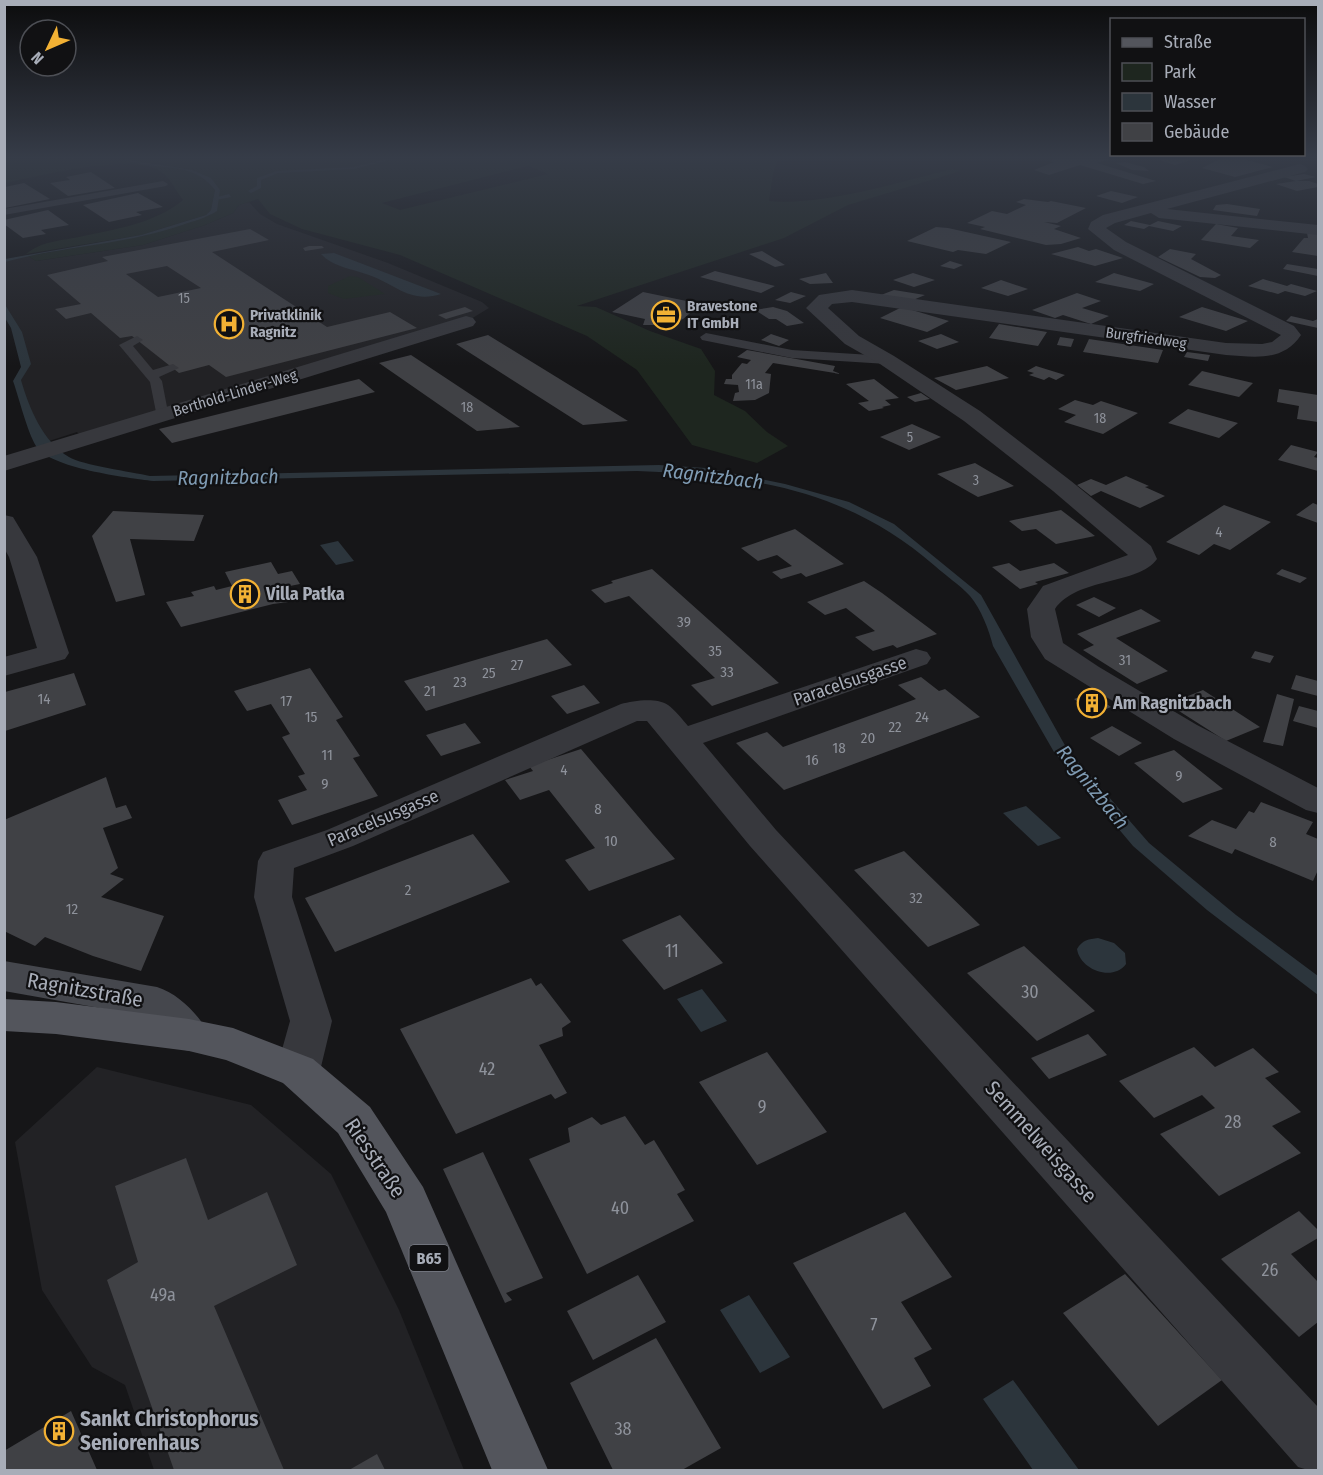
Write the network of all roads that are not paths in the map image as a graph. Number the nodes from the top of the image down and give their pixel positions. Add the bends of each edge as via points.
1 (1096, 228) edge
2 (1298, 228) edge
3 (1318, 230) edge
4 (466, 322) dead end
5 (706, 337) dead end
6 (137, 340) dead end
7 (887, 360) junction
8 (173, 368) dead end
9 (151, 375) junction
10 (168, 413) junction
11 (13, 462) edge
12 (4, 523) edge
13 (916, 658) dead end
14 (4, 667) edge
15 (682, 739) junction
16 (1318, 802) edge
17 (763, 838) joint
18 (4, 976) edge
19 (4, 1015) edge
20 (189, 1035) junction
21 (298, 1071) junction
22 (1318, 1446) edge
23 (520, 1470) edge

1 - 7 street, Burgfriedweg via 1120,246 1203,291 1287,330 1291,335 1289,341 1268,349 1226,349 888,300 846,296 817,305 852,340
2 - 3 street, Burgfriedweg
4 - 10 street, Berthold-Linder-Weg
5 - 7 lane via 798,355
6 - 9 lane via 125,345
7 - 16 street, Burgfriedweg via 972,416 1141,552 1143,559 1137,563 1053,592 1041,609 1043,632 1056,653 1237,762
8 - 9 lane
9 - 10 lane via 156,381 161,409
10 - 11 street, Berthold-Linder-Weg
12 - 14 street via 23,557 54,653
13 - 15 street, Paracelsusgasse
15 - 17 street, Paracelsusgasse
15 - 21 street, Paracelsusgasse via 656,711 632,711 340,838 276,861 273,897 311,1021
17 - 22 street, Semmelweisgasse
18 - 20 main road, Ragnitzstraße via 157,1003
19 - 20 main road, Riesstraße / B65
20 - 21 main road, Riesstraße / B65 via 233,1045
21 - 23 main road, Riesstraße / B65 via 354,1120 406,1202

